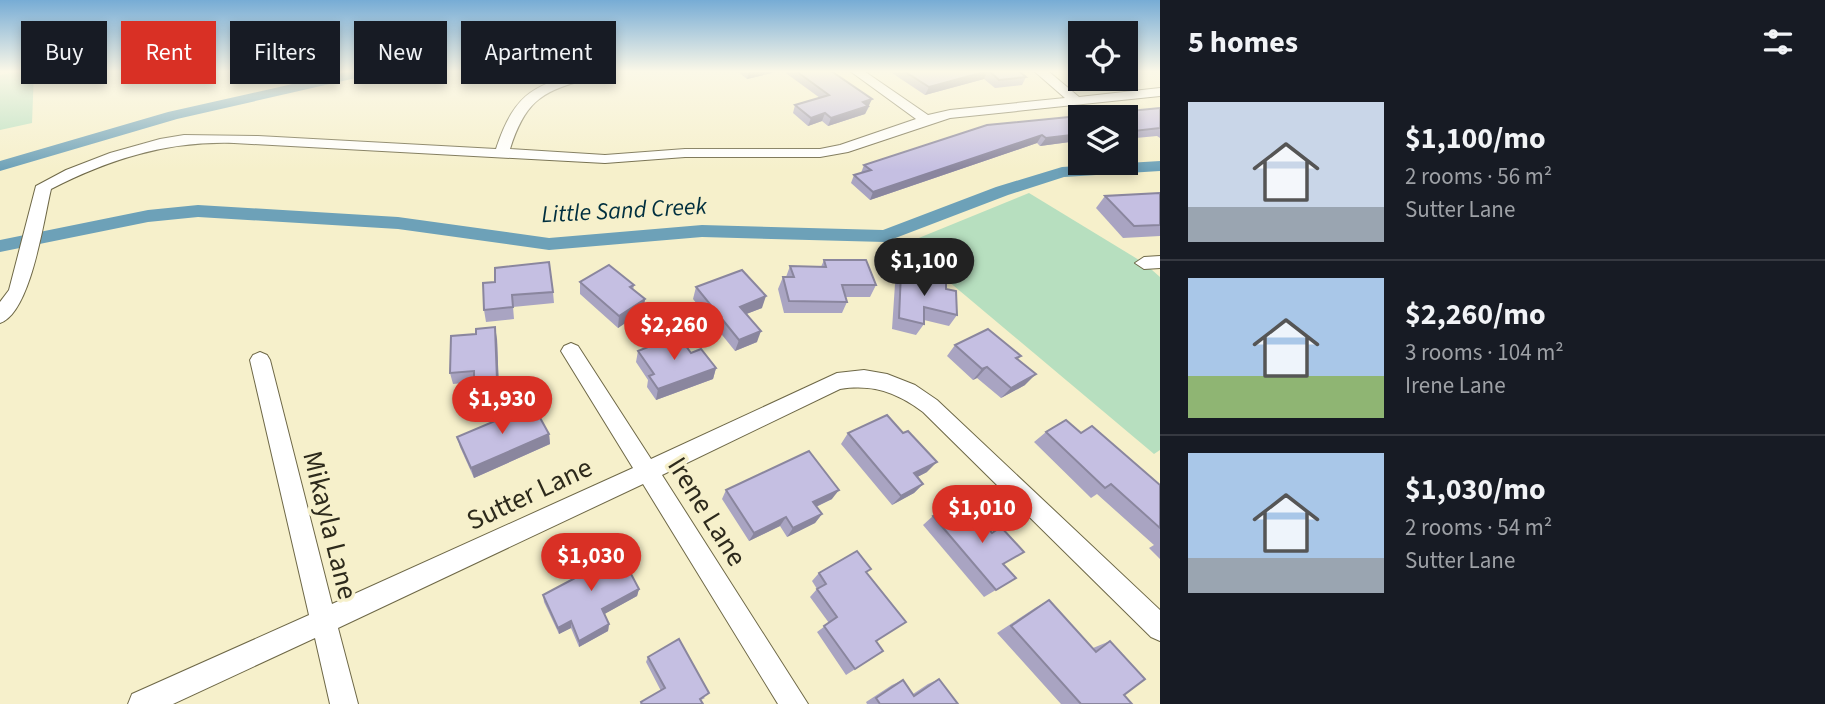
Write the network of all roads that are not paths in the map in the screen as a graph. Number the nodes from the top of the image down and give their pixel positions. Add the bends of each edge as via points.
1 (526, 104) edge
2 (903, 104) edge
3 (1035, 104) edge
4 (926, 120) junction
5 (502, 153) junction
6 (0, 316) edge
7 (571, 351) dead end
8 (260, 360) dead end
9 (648, 470) junction
10 (324, 621) junction
11 (1160, 628) edge
12 (142, 704) edge
13 (344, 704) edge
14 (794, 704) edge

1 - 5 street
2 - 4 street
3 - 4 street
4 - 5 street via 820,153 685,153 605,159
5 - 6 street via 209,138 161,143 69,173 44,186 17,292
7 - 9 street, Irene Lane
8 - 10 street, Mikayla Lane
9 - 10 street, Sutter Lane
9 - 11 street, Sutter Lane via 837,381 863,377 890,383 910,390 940,415
9 - 14 street, Irene Lane
10 - 12 street, Sutter Lane
10 - 13 street, Mikayla Lane

